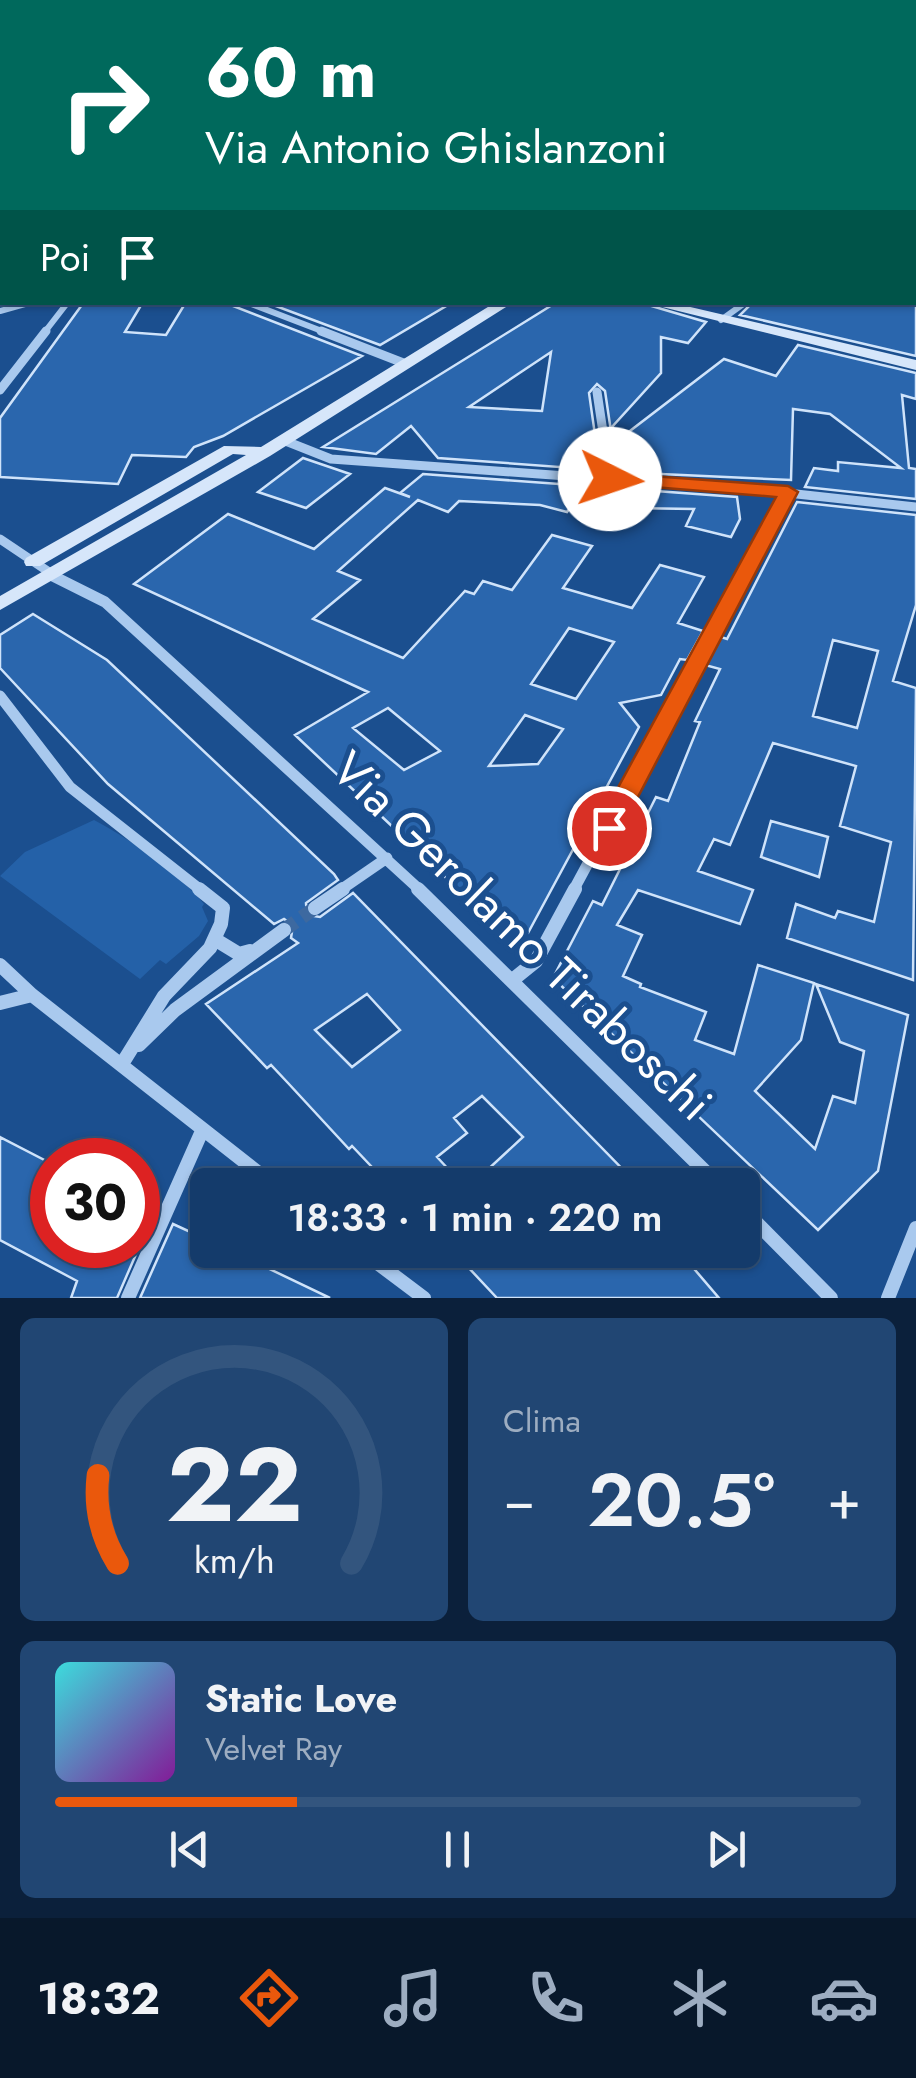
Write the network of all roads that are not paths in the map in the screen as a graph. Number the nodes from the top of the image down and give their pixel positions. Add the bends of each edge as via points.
1 (66, 305) edge
2 (254, 305) edge
3 (502, 305) edge
4 (661, 305) edge
5 (742, 305) edge
6 (720, 320) junction
7 (406, 364) junction
8 (916, 365) edge
9 (0, 390) edge
10 (597, 392) dead end
11 (283, 440) junction
12 (610, 479) junction
13 (788, 492) junction
14 (916, 507) edge
15 (0, 539) edge
16 (41, 568) junction
17 (4, 602) edge
18 (0, 696) edge
19 (387, 858) junction
20 (314, 908) tunnel mouth
21 (284, 930) tunnel mouth
22 (216, 940) junction
23 (256, 950) junction
24 (0, 965) edge
25 (515, 978) junction
26 (32, 995) junction
27 (0, 1004) edge
28 (122, 1064) junction
29 (202, 1131) junction
30 (251, 1168) edge
31 (702, 1168) edge
32 (760, 1226) edge
33 (916, 1230) edge
34 (384, 1268) edge
35 (128, 1298) edge
36 (424, 1298) edge
37 (831, 1298) edge
38 (888, 1298) edge

1 - 9 street
2 - 7 street
3 - 7 street
4 - 6 street
5 - 6 street
6 - 8 street
7 - 11 street
10 - 12 street
11 - 12 street via 331,459
11 - 16 street
12 - 13 street
13 - 14 street
13 - 25 street via 536,961
15 - 16 street, Via Gerolamo Tiraboschi
16 - 17 street
16 - 19 street, Via Gerolamo Tiraboschi via 105,602
18 - 22 street via 41,756 82,798 223,908
19 - 20 street
19 - 25 street, Via Gerolamo Tiraboschi
21 - 23 street
22 - 23 street via 239,954
22 - 28 street via 165,994
23 - 28 street via 175,1010
24 - 26 street
25 - 31 street, Via Gerolamo Tiraboschi
26 - 27 street
26 - 28 street
28 - 29 street
29 - 30 street
29 - 35 street
32 - 37 street
33 - 38 street
34 - 36 street

